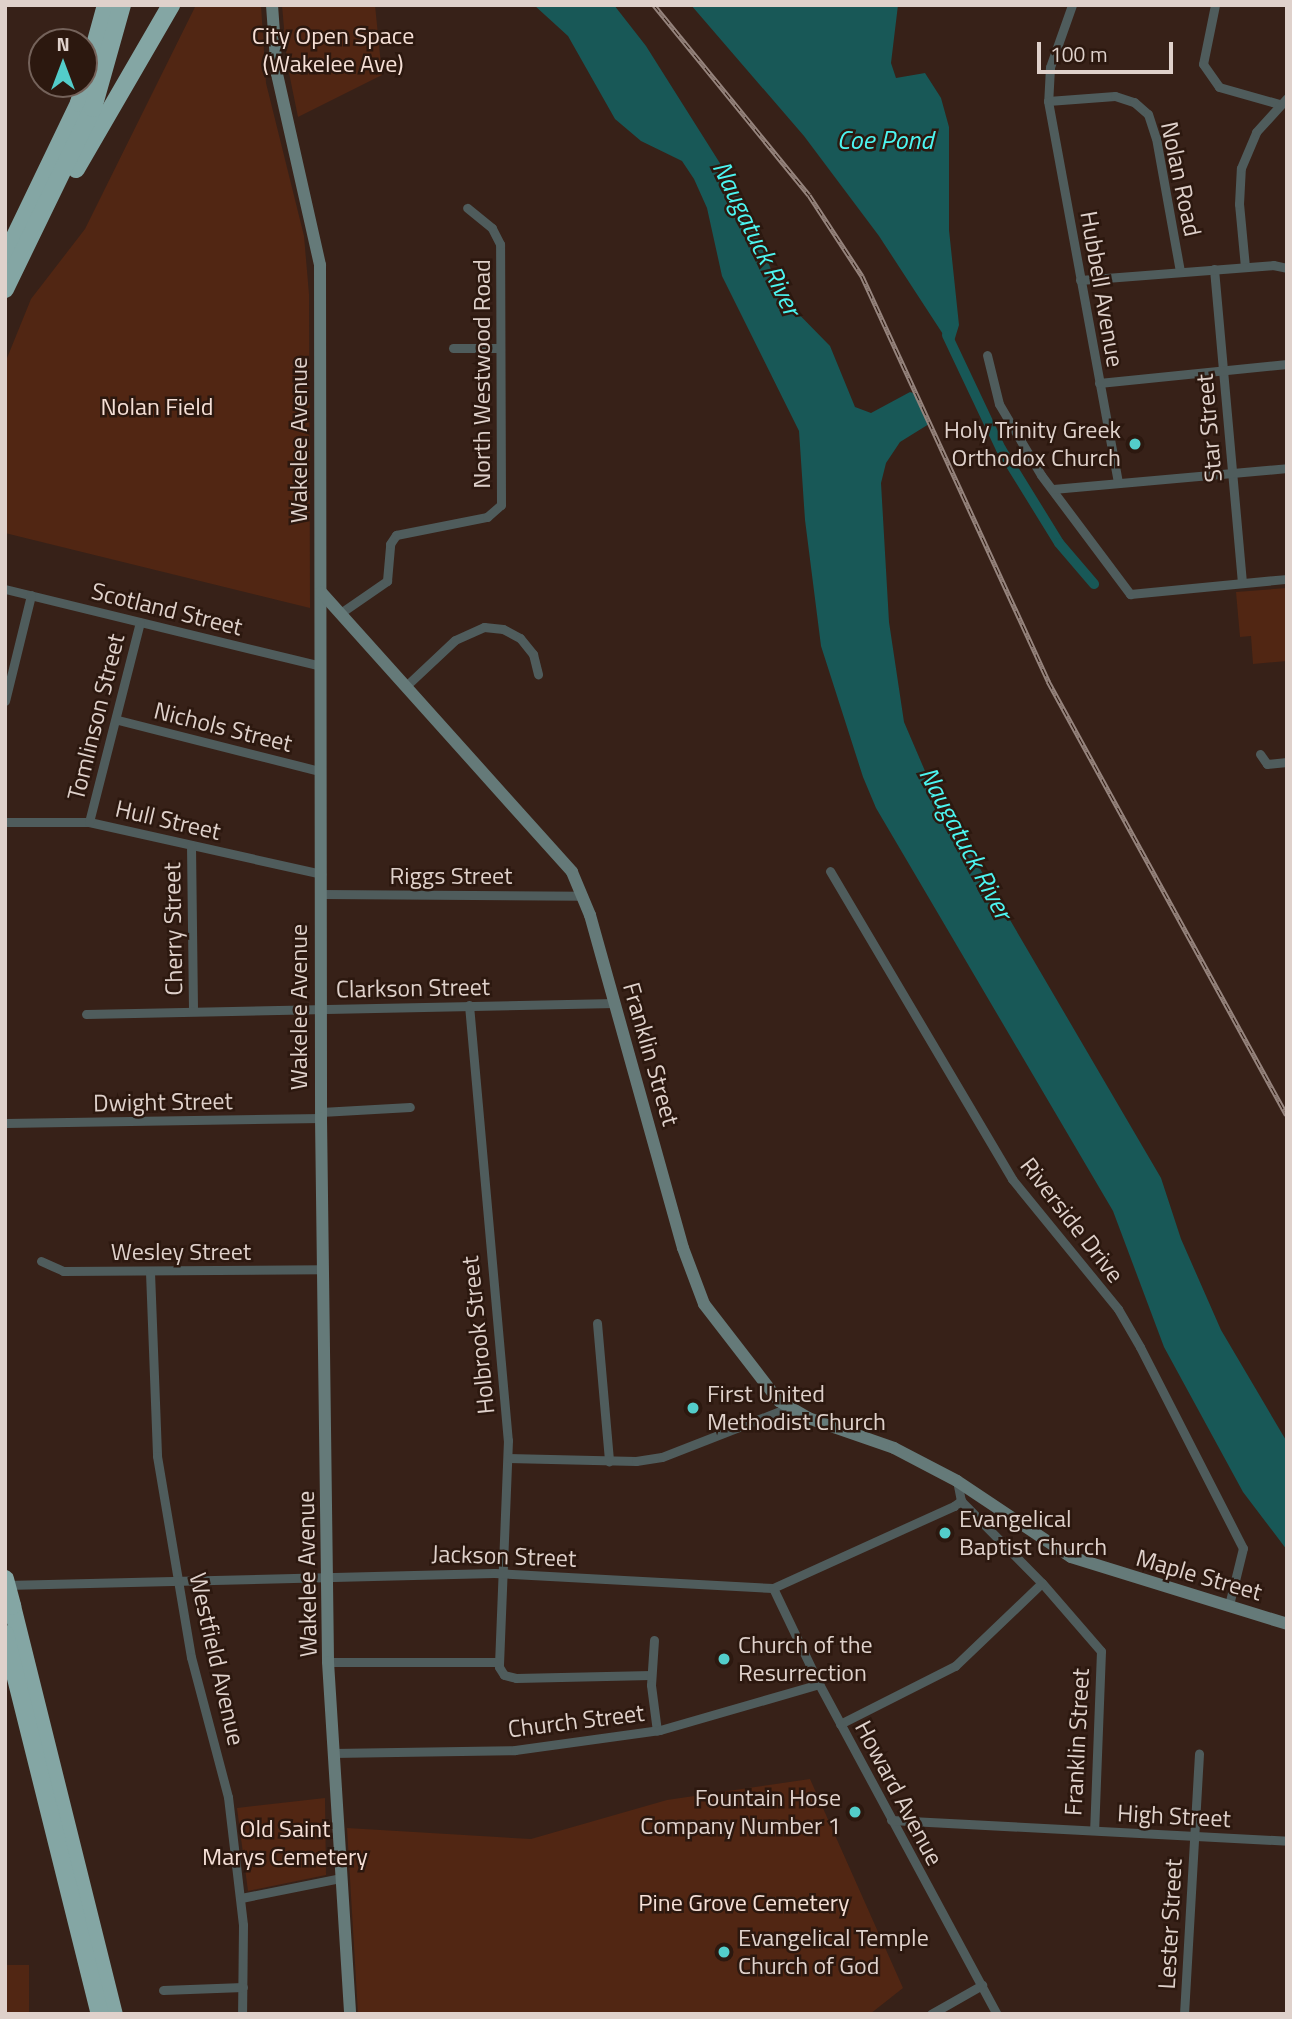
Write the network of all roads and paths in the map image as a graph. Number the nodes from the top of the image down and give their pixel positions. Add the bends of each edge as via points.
1 (106, 5) edge
2 (122, 5) edge
3 (171, 5) edge
4 (272, 5) edge
5 (1072, 5) edge
6 (1215, 5) edge
7 (1048, 101) junction
8 (1283, 101) edge
9 (467, 208) dead end
10 (31, 240) junction
11 (5, 257) edge
12 (1245, 267) junction
13 (1287, 268) edge
14 (1214, 270) junction
15 (1180, 272) junction
16 (1080, 280) junction
17 (5, 289) edge
18 (453, 348) dead end
19 (500, 348) junction
20 (987, 355) dead end
21 (1287, 364) edge
22 (1223, 371) junction
23 (1099, 383) junction
24 (1287, 468) edge
25 (1233, 474) junction
26 (1118, 483) junction
27 (1053, 489) junction
28 (1287, 579) edge
29 (1242, 582) junction
30 (5, 589) edge
31 (321, 592) junction
32 (31, 595) junction
33 (342, 612) junction
34 (140, 622) junction
35 (320, 666) junction
36 (538, 674) dead end
37 (406, 686) junction
38 (6, 690) edge
39 (5, 701) edge
40 (118, 720) junction
41 (1259, 754) dead end
42 (1287, 762) edge
43 (319, 771) junction
44 (5, 822) edge
45 (89, 822) junction
46 (191, 845) junction
47 (830, 871) dead end
48 (321, 874) junction
49 (320, 894) junction
50 (583, 896) junction
51 (615, 1003) junction
52 (469, 1005) junction
53 (193, 1011) junction
54 (320, 1011) junction
55 (86, 1014) dead end
56 (410, 1107) dead end
57 (321, 1115) junction
58 (5, 1123) edge
59 (41, 1261) dead end
60 (323, 1269) junction
61 (150, 1272) junction
62 (597, 1322) dead end
63 (788, 1408) junction
64 (508, 1458) junction
65 (609, 1461) junction
66 (957, 1481) junction
67 (961, 1501) junction
68 (504, 1573) junction
69 (327, 1575) junction
70 (5, 1579) edge
71 (176, 1579) junction
72 (1042, 1583) junction
73 (5, 1585) edge
74 (773, 1588) junction
75 (1229, 1605) junction
76 (1287, 1624) edge
77 (5, 1634) edge
78 (654, 1640) dead end
79 (328, 1662) junction
80 (498, 1662) junction
81 (651, 1675) junction
82 (819, 1684) junction
83 (840, 1724) junction
84 (657, 1731) junction
85 (332, 1753) junction
86 (1199, 1754) dead end
87 (891, 1821) junction
88 (1094, 1830) junction
89 (1194, 1837) junction
90 (1287, 1841) edge
91 (340, 1878) junction
92 (241, 1898) junction
93 (97, 1940) junction
94 (982, 1985) junction
95 (243, 1987) junction
96 (163, 1990) dead end
97 (100, 2014) edge
98 (114, 2014) edge
99 (124, 2014) edge
100 (242, 2014) edge
101 (350, 2014) edge
102 (931, 2014) edge
103 (997, 2014) edge
104 (1184, 2014) edge

1 - 11 highway via 79,103
2 - 10 highway via 93,108
3 - 10 highway
4 - 31 main road, Wakelee Avenue via 277,74 320,265
5 - 7 street, Hubbell Avenue via 1051,67
6 - 8 street via 1203,64 1219,87
7 - 15 street, Nolan Road via 1115,96 1134,102 1147,114 1156,138
7 - 16 street, Hubbell Avenue
8 - 12 street via 1256,132 1241,168
9 - 19 street, North Westwood Road via 492,228 500,244
10 - 17 highway
12 - 13 street
12 - 14 street
14 - 15 street
14 - 22 street, Star Street
15 - 16 street
16 - 23 street, Hubbell Avenue
18 - 19 street
19 - 33 street, North Westwood Road via 501,505 486,517 396,535 390,544 387,581
20 - 27 street via 999,404
21 - 22 street
22 - 23 street
22 - 25 street, Star Street
23 - 26 street, Hubbell Avenue
24 - 25 street
25 - 26 street
25 - 29 street, Star Street
26 - 27 street
27 - 29 street via 1130,594
28 - 29 street
30 - 32 street, Scotland Street
31 - 33 main road, Franklin Street
31 - 35 main road, Wakelee Avenue
32 - 34 street, Scotland Street
32 - 38 street
33 - 37 main road, Franklin Street
34 - 35 street, Scotland Street
34 - 40 street, Tomlinson Street
35 - 43 main road, Wakelee Avenue
36 - 37 street via 533,654 520,638 503,629 484,627 455,640
37 - 50 main road, Franklin Street via 557,853
38 - 39 street
40 - 43 street, Nichols Street
40 - 45 street, Tomlinson Street
41 - 42 street via 1267,764
43 - 48 main road, Wakelee Avenue
44 - 45 street, Hull Street
45 - 46 street, Hull Street
46 - 48 street, Hull Street
46 - 53 street, Cherry Street
47 - 75 street, Riverside Drive via 1012,1180 1118,1309 1140,1347 1243,1548
48 - 49 main road, Wakelee Avenue
49 - 50 street, Riggs Street
49 - 54 main road, Wakelee Avenue
50 - 51 main road, Franklin Street
51 - 52 street, Clarkson Street
51 - 63 main road, Franklin Street via 683,1248 704,1304
52 - 54 street, Clarkson Street
52 - 64 street, Holbrook Street
53 - 54 street, Clarkson Street
53 - 55 street, Clarkson Street
54 - 57 main road, Wakelee Avenue
56 - 57 street, Dwight Street
57 - 58 street, Dwight Street
57 - 60 main road, Wakelee Avenue
59 - 61 street, Wesley Street via 63,1271
60 - 61 street, Wesley Street
60 - 69 main road, Wakelee Avenue
61 - 71 street, Westfield Avenue via 155,1436
62 - 65 street
63 - 65 street via 671,1454
63 - 66 main road via 894,1448
64 - 65 street
64 - 68 street, Holbrook Street
66 - 67 street
66 - 75 main road, Maple Street via 1071,1557
67 - 72 street, Franklin Street
67 - 74 street, Jackson Street
68 - 69 street, Jackson Street
68 - 74 street, Jackson Street
68 - 80 street, Holbrook Street
69 - 71 street, Jackson Street
69 - 79 main road, Wakelee Avenue
70 - 93 highway, bridge
71 - 73 street, Jackson Street
71 - 92 street, Westfield Avenue via 191,1657 222,1765
72 - 83 street via 955,1666
72 - 88 street, Franklin Street via 1096,1641 1102,1656
74 - 82 street, Howard Avenue
75 - 76 main road, Maple Street
77 - 97 highway
78 - 81 street
79 - 80 street
79 - 85 main road, Wakelee Avenue
80 - 81 street via 504,1675 516,1678
81 - 84 street
82 - 83 street, Howard Avenue
82 - 84 street, Church Street
83 - 87 street, Howard Avenue
84 - 85 street, Church Street via 515,1750
85 - 91 main road, Wakelee Avenue
86 - 89 street, Lester Street
87 - 88 street, High Street
87 - 94 street, Howard Avenue
88 - 89 street, High Street
89 - 90 street, High Street
89 - 104 street, Lester Street
91 - 92 street
91 - 101 main road, Wakelee Avenue
92 - 95 street, Westfield Avenue
93 - 98 highway
93 - 99 highway
94 - 102 street
94 - 103 street, Howard Avenue
95 - 96 street
95 - 100 street, Westfield Avenue

